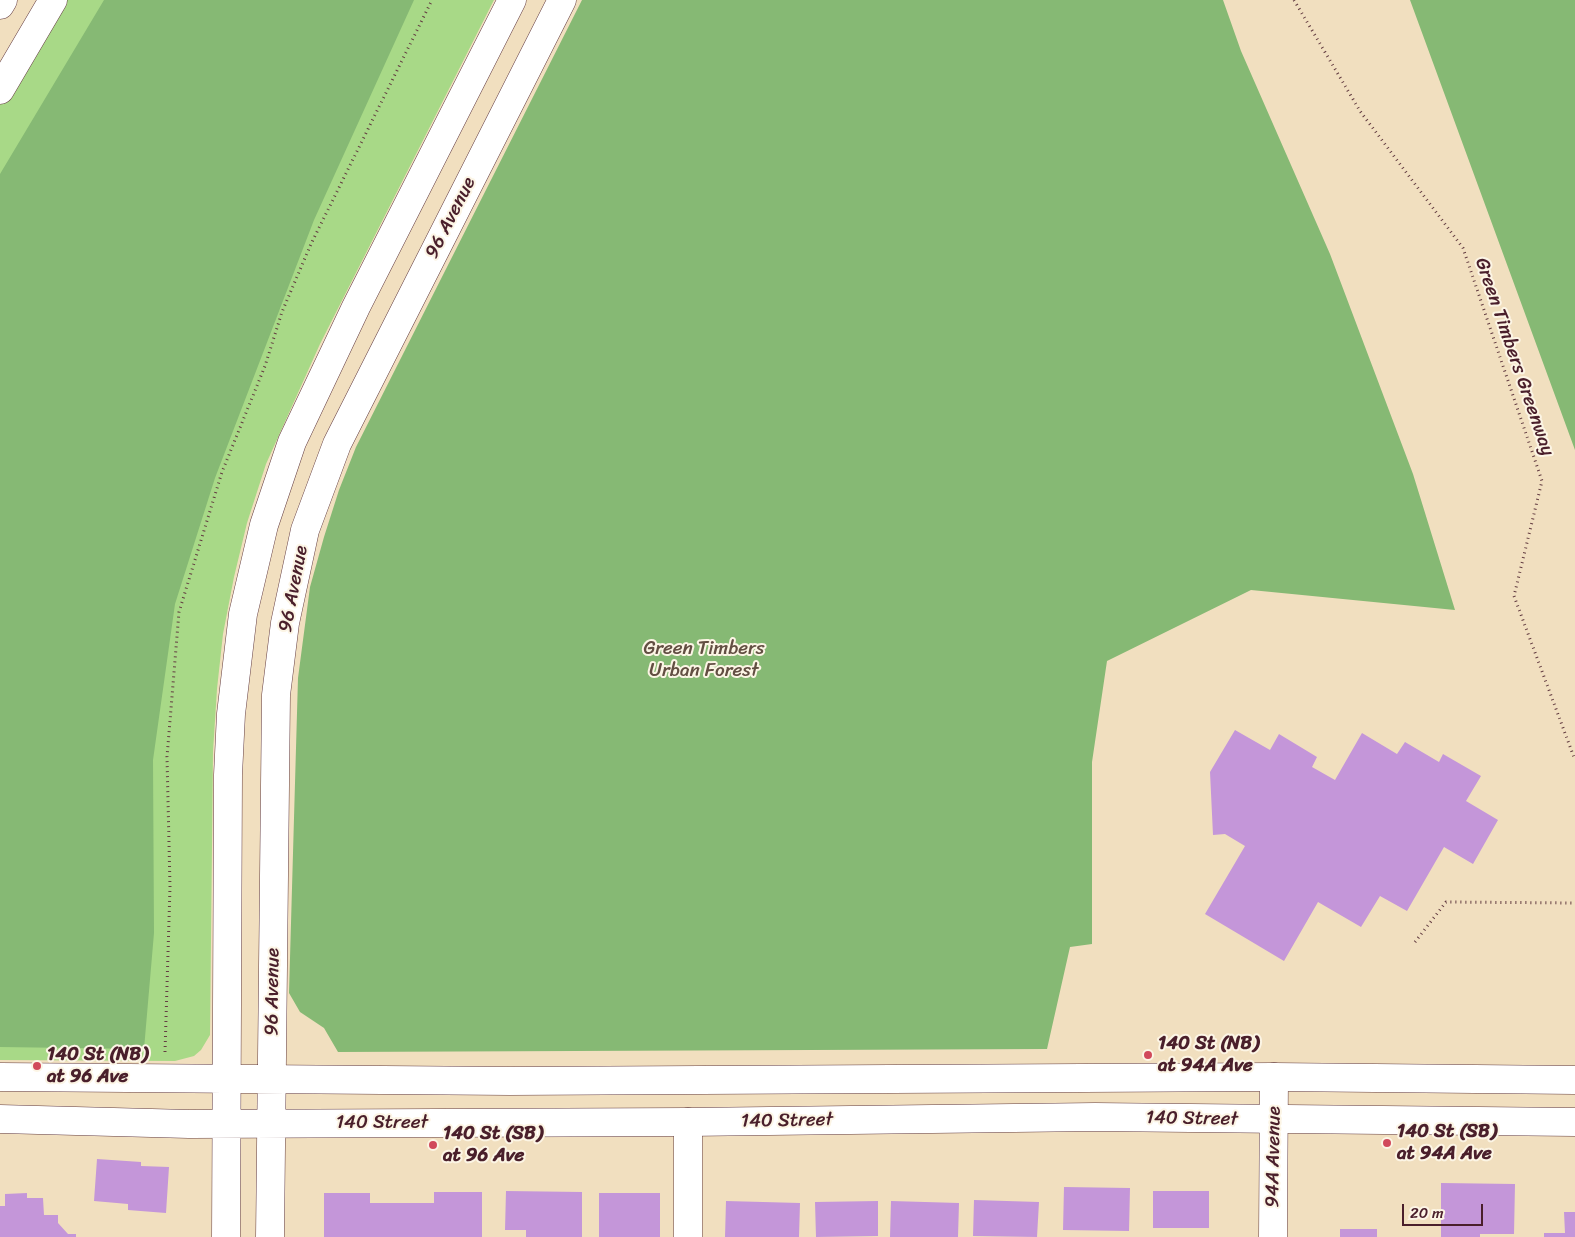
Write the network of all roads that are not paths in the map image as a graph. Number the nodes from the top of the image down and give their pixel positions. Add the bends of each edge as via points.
1 (3, 0) edge
2 (53, 0) edge
3 (512, 0) edge
4 (562, 0) edge
5 (0, 4) edge
6 (0, 90) edge
7 (0, 1077) edge
8 (1274, 1078) junction
9 (226, 1079) junction
10 (271, 1080) junction
11 (1575, 1080) edge
12 (0, 1119) edge
13 (1275, 1120) junction
14 (688, 1122) junction
15 (1575, 1122) edge
16 (226, 1124) junction
17 (270, 1124) junction
18 (226, 1237) edge
19 (270, 1237) edge
20 (688, 1237) edge
21 (1273, 1237) edge

1 - 5 main road
2 - 6 main road
3 - 9 main road via 356,306 292,442 264,525 243,614 231,714 226,833
4 - 10 main road, 96 Avenue via 337,444 306,530 286,623 276,695
7 - 9 main road
8 - 10 main road
8 - 11 main road
8 - 13 main road, 94A Avenue
9 - 10 main road
9 - 16 main road
10 - 17 main road, 96 Avenue
12 - 16 main road, 140 Street
13 - 14 main road, 140 Street via 1095,1117
13 - 15 main road, 140 Street
13 - 21 main road, 94A Avenue
14 - 17 main road, 140 Street
14 - 20 main road
16 - 17 main road, 140 Street
16 - 18 main road
17 - 19 main road, 96 Avenue

